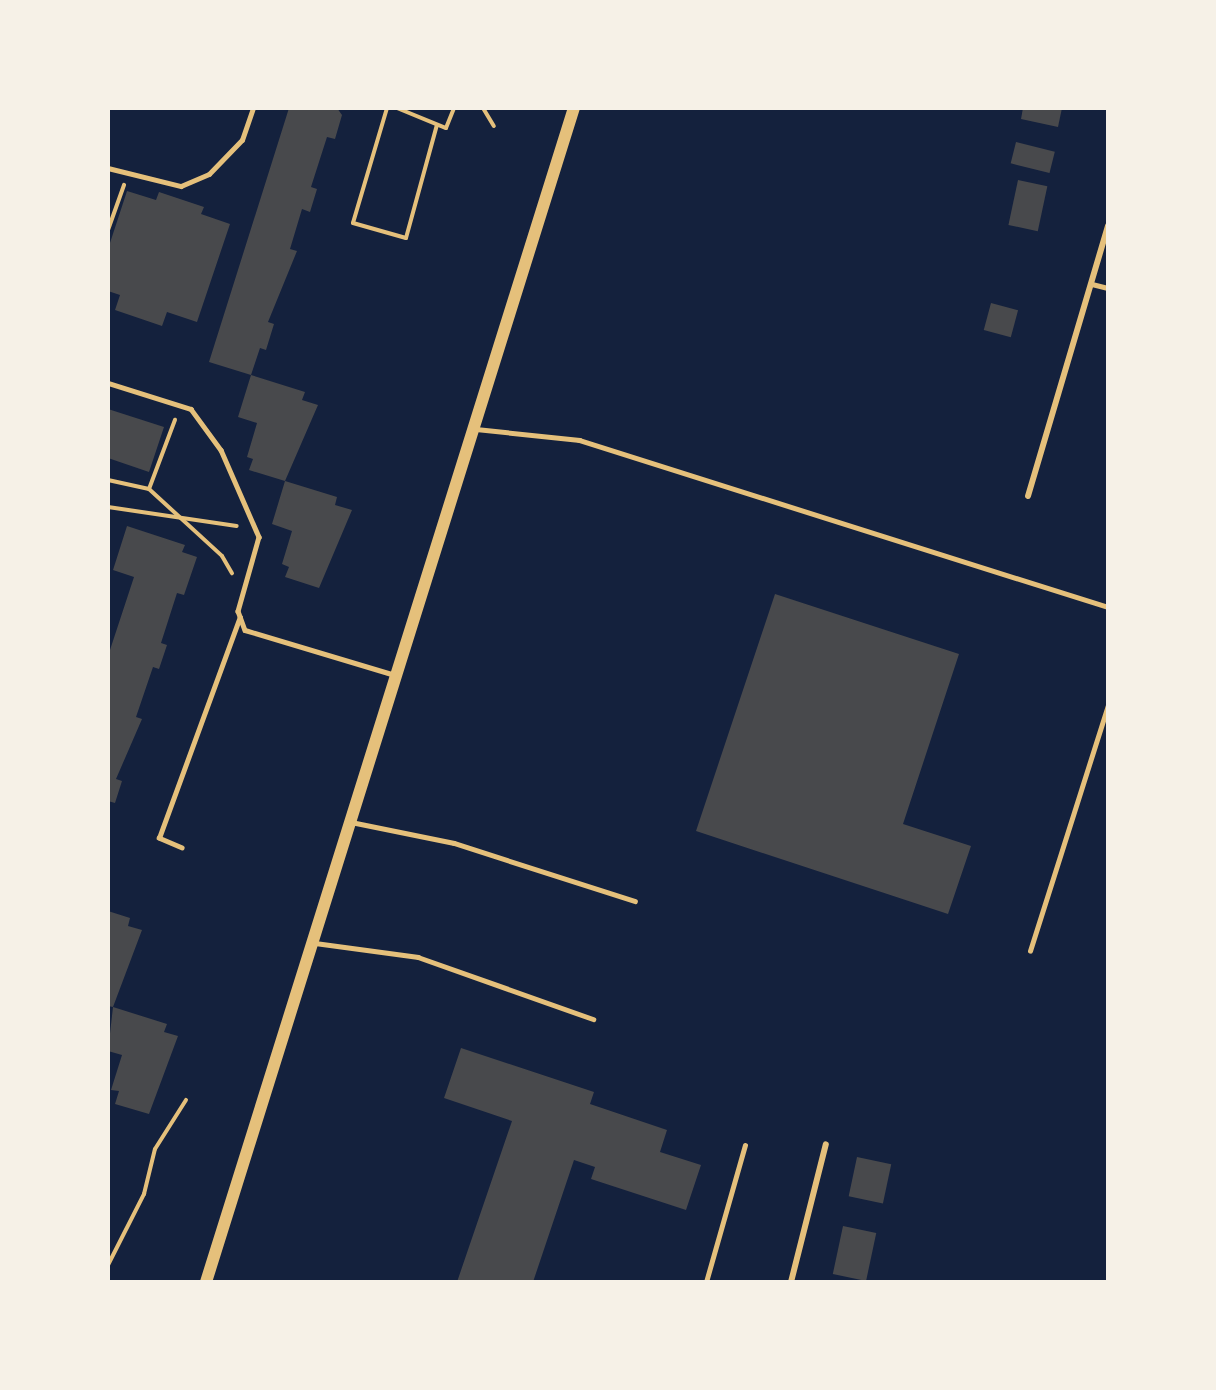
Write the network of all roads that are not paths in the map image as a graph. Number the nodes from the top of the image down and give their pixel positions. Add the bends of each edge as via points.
1 (253, 108) edge
2 (574, 108) edge
3 (108, 168) edge
4 (1108, 226) edge
5 (1092, 284) junction
6 (1108, 288) edge
7 (108, 383) edge
8 (476, 429) junction
9 (1028, 495) dead end
10 (1108, 607) edge
11 (241, 617) junction
12 (398, 676) junction
13 (1108, 705) edge
14 (351, 822) junction
15 (182, 848) dead end
16 (635, 901) dead end
17 (312, 943) junction
18 (1030, 951) dead end
19 (592, 1019) dead end
20 (826, 1144) dead end
21 (745, 1145) dead end
22 (206, 1282) edge
23 (706, 1282) edge
24 (791, 1282) edge

1 - 3 lane via 242,140 209,174 181,186
2 - 8 main road
4 - 5 street
5 - 6 lane
5 - 9 street
7 - 11 lane via 191,409 221,450 259,537
8 - 10 lane via 579,440
8 - 12 main road
11 - 12 lane via 245,630
11 - 15 lane via 159,838
12 - 14 main road
13 - 18 lane
14 - 16 lane via 454,843
14 - 17 main road
17 - 19 lane via 418,957
17 - 22 main road
20 - 24 street
21 - 23 lane

